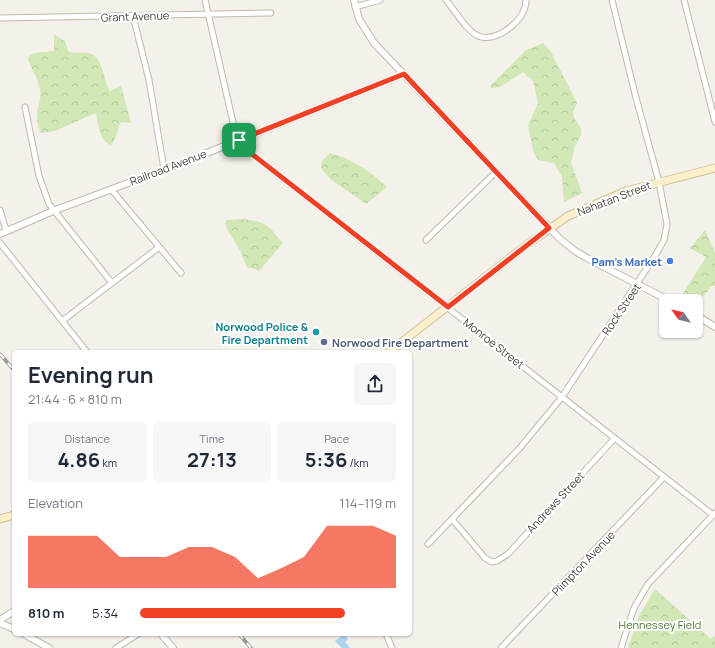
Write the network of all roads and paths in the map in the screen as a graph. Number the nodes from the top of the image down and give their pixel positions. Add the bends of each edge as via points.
1 (205, 0) edge
2 (380, 0) edge
3 (446, 0) edge
4 (526, 0) edge
5 (612, 0) edge
6 (684, 0) edge
7 (354, 3) edge
8 (208, 13) junction
9 (270, 14) dead end
10 (133, 16) junction
11 (0, 18) edge
12 (404, 74) junction
13 (25, 107) dead end
14 (715, 122) edge
15 (239, 140) junction
16 (715, 168) edge
17 (164, 169) junction
18 (496, 172) junction
19 (659, 182) junction
20 (111, 189) junction
21 (0, 210) edge
22 (53, 211) junction
23 (549, 228) junction
24 (6, 230) junction
25 (0, 234) edge
26 (426, 240) dead end
27 (0, 243) edge
28 (158, 248) junction
29 (181, 273) dead end
30 (112, 283) junction
31 (637, 284) junction
32 (659, 295) edge
33 (448, 307) junction
34 (703, 319) edge
35 (62, 321) junction
36 (715, 327) edge
37 (85, 350) edge
38 (392, 350) edge
39 (562, 397) junction
40 (614, 439) junction
41 (664, 477) junction
42 (714, 514) edge
43 (12, 516) edge
44 (0, 519) edge
45 (452, 519) junction
46 (428, 544) dead end
47 (12, 612) edge
48 (0, 620) edge
49 (0, 623) edge
50 (12, 628) edge
51 (28, 636) edge
52 (135, 636) edge
53 (163, 636) edge
54 (387, 636) edge
55 (49, 648) edge
56 (116, 648) edge
57 (173, 648) edge
58 (392, 648) edge
59 (501, 648) edge
60 (620, 648) edge

1 - 8 street
2 - 7 street
3 - 4 street via 475,34 486,39 498,36 520,18 525,10
5 - 19 street, Rock Street
6 - 14 street
7 - 12 street via 359,19 374,43
8 - 9 street, Grant Avenue
8 - 10 street, Grant Avenue
8 - 15 street via 232,120
10 - 11 street, Grant Avenue
10 - 17 street via 149,80
12 - 15 street, Railroad Avenue
12 - 18 street
13 - 22 street via 39,176
15 - 17 street, Railroad Avenue
15 - 33 street, Monroe Street via 252,154 299,192
16 - 19 main road, Nahatan Street
17 - 20 street, Railroad Avenue
18 - 23 street
18 - 26 street
19 - 23 main road, Nahatan Street via 600,201
19 - 31 street, Rock Street via 668,224 667,233
20 - 22 street, Railroad Avenue
20 - 28 street
21 - 24 street
22 - 24 street, Railroad Avenue
22 - 30 street
23 - 31 street via 575,251
23 - 33 main road, Nahatan Street
24 - 25 street, Railroad Avenue
27 - 35 street
28 - 29 street
28 - 30 street
30 - 35 street
31 - 32 street
31 - 39 street, Rock Street
33 - 38 main road, Nahatan Street
33 - 39 street, Monroe Street
34 - 36 street
35 - 37 street
39 - 40 street, Monroe Street
39 - 45 street, Rock Street via 519,449
40 - 41 street, Monroe Street
40 - 45 street, Andrews Street via 508,554 495,562 485,558
41 - 42 street, Monroe Street
41 - 59 street, Plimpton Avenue
42 - 60 street via 648,584 634,608
43 - 44 main road
45 - 46 street, Rock Street
47 - 48 street
49 - 50 street
51 - 55 street
52 - 56 street
53 - 57 street
54 - 58 street

